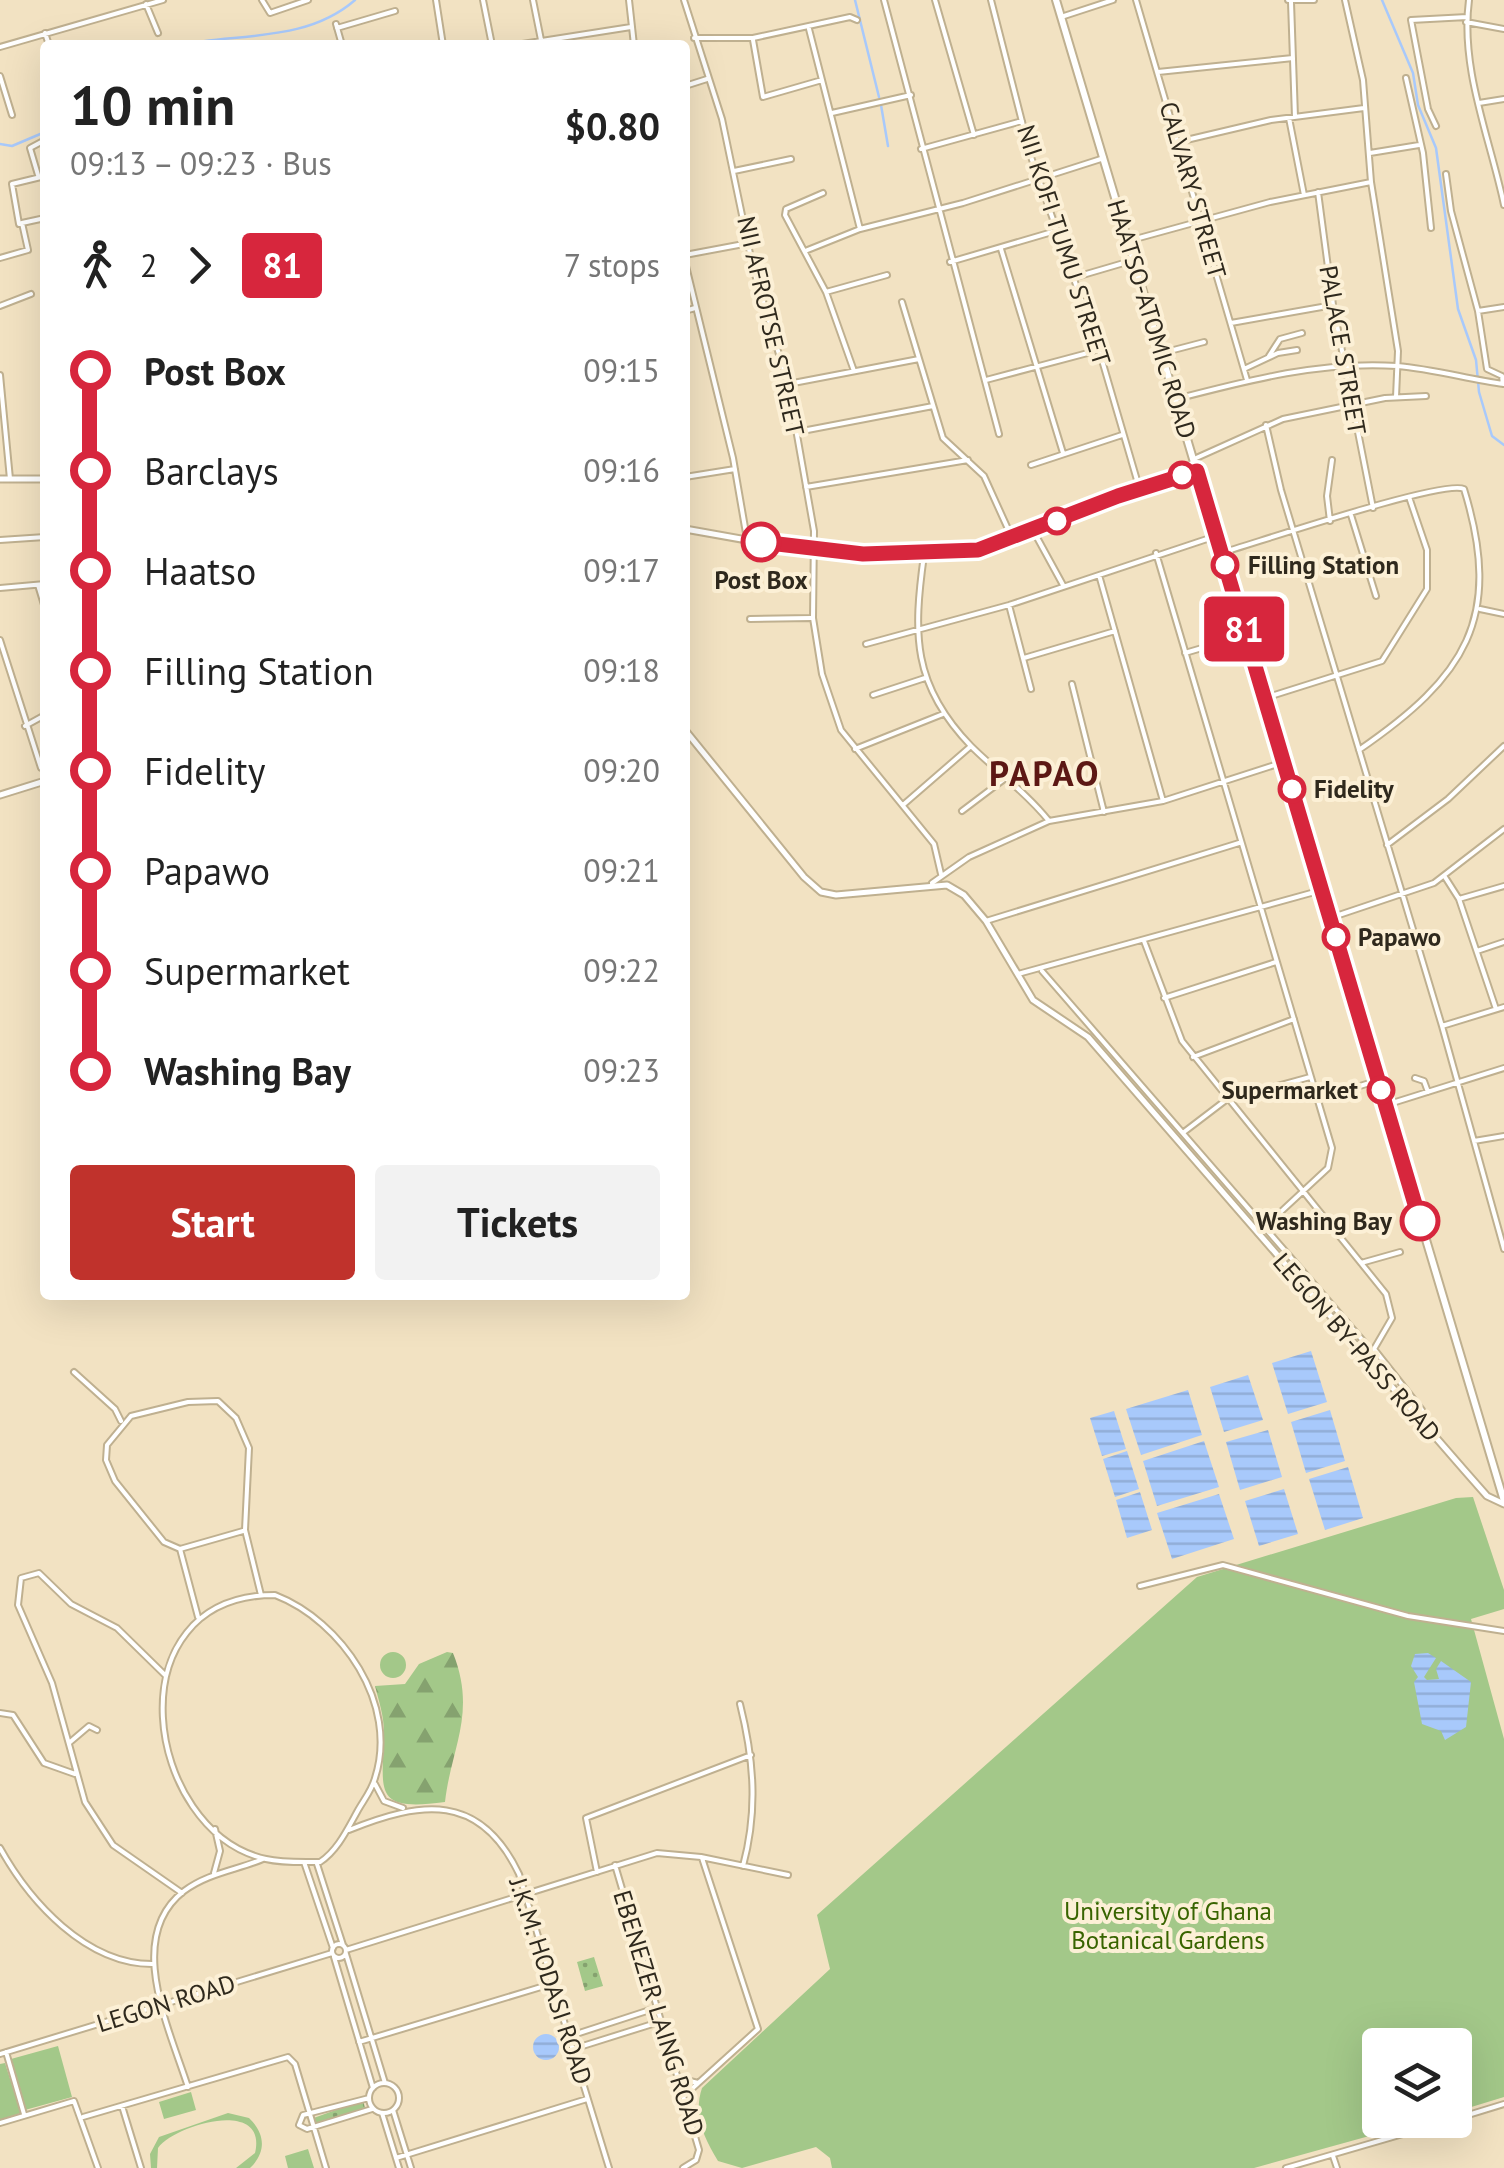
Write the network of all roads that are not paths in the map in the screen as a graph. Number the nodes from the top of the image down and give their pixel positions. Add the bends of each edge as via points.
1 (162, 0) edge
2 (262, 0) edge
3 (308, 0) edge
4 (436, 0) edge
5 (483, 0) edge
6 (533, 0) edge
7 (629, 0) edge
8 (684, 0) edge
9 (884, 0) edge
10 (936, 0) edge
11 (990, 0) edge
12 (1056, 0) edge
13 (1113, 0) edge
14 (1136, 0) edge
15 (1314, 0) edge
16 (1346, 0) edge
17 (1468, 0) edge
18 (1289, 1) edge
19 (146, 4) junction
20 (395, 11) dead end
21 (1061, 17) junction
22 (857, 20) dead end
23 (1466, 20) junction
24 (631, 27) junction
25 (808, 29) junction
26 (1504, 29) edge
27 (45, 33) junction
28 (158, 33) dead end
29 (694, 38) junction
30 (753, 38) junction
31 (47, 40) edge
32 (341, 40) edge
33 (442, 40) edge
34 (491, 40) edge
35 (541, 40) edge
36 (559, 40) edge
37 (633, 40) edge
38 (0, 46) edge
39 (1292, 58) junction
40 (1158, 72) junction
41 (0, 76) edge
42 (1406, 78) dead end
43 (706, 79) junction
44 (822, 80) junction
45 (690, 84) edge
46 (911, 95) junction
47 (1504, 100) edge
48 (1478, 104) junction
49 (1364, 108) junction
50 (830, 113) junction
51 (12, 115) dead end
52 (1292, 118) junction
53 (1022, 121) junction
54 (1436, 126) dead end
55 (974, 135) junction
56 (1180, 142) junction
57 (40, 143) edge
58 (1419, 146) junction
59 (922, 149) junction
60 (1368, 153) junction
61 (1104, 158) junction
62 (791, 159) dead end
63 (40, 171) edge
64 (734, 171) junction
65 (1446, 174) dead end
66 (1038, 176) junction
67 (40, 177) edge
68 (1371, 182) junction
69 (1318, 192) junction
70 (823, 193) dead end
71 (1304, 195) junction
72 (1504, 205) edge
73 (936, 209) junction
74 (40, 219) edge
75 (1200, 220) junction
76 (21, 225) junction
77 (860, 228) junction
78 (1431, 228) dead end
79 (1059, 230) junction
80 (1128, 241) junction
81 (749, 243) junction
82 (1001, 249) junction
83 (805, 251) junction
84 (690, 253) edge
85 (0, 258) edge
86 (1134, 260) junction
87 (950, 262) junction
88 (886, 275) dead end
89 (1075, 277) junction
90 (690, 285) edge
91 (826, 292) junction
92 (32, 294) dead end
93 (902, 302) dead end
94 (1333, 304) junction
95 (0, 306) edge
96 (695, 308) junction
97 (1504, 308) edge
98 (690, 310) edge
99 (1478, 310) junction
100 (1232, 323) junction
101 (1302, 333) dead end
102 (1204, 342) dead end
103 (1100, 350) junction
104 (1297, 350) dead end
105 (1162, 353) junction
106 (1270, 356) junction
107 (919, 359) junction
108 (1399, 366) junction
109 (1344, 367) junction
110 (1034, 368) junction
111 (1244, 369) junction
112 (854, 371) junction
113 (0, 375) edge
114 (986, 380) junction
115 (1246, 380) junction
116 (788, 384) junction
117 (1504, 384) edge
118 (1426, 396) dead end
119 (1396, 397) junction
120 (1176, 399) junction
121 (1352, 404) junction
122 (934, 406) junction
123 (1, 415) edge
124 (1266, 426) junction
125 (797, 432) junction
126 (999, 434) dead end
127 (1122, 435) junction
128 (954, 449) junction
129 (1064, 453) junction
130 (1194, 459) junction
131 (952, 460) junction
132 (968, 460) junction
133 (1332, 460) dead end
134 (1031, 464) dead end
135 (735, 469) junction
136 (1197, 471) junction
137 (690, 477) edge
138 (0, 479) edge
139 (10, 479) junction
140 (40, 479) edge
141 (806, 487) junction
142 (1139, 489) junction
143 (1409, 496) junction
144 (1373, 508) junction
145 (1351, 515) junction
146 (1330, 521) junction
147 (690, 530) edge
148 (1034, 532) junction
149 (1294, 532) junction
150 (1216, 536) junction
151 (40, 537) edge
152 (746, 539) junction
153 (0, 540) edge
154 (1013, 540) junction
155 (814, 552) junction
156 (1156, 552) junction
157 (1221, 553) junction
158 (924, 555) junction
159 (1098, 573) junction
160 (40, 584) edge
161 (1062, 585) junction
162 (0, 588) edge
163 (1376, 596) dead end
164 (1009, 605) junction
165 (1480, 608) junction
166 (1504, 614) edge
167 (813, 618) junction
168 (750, 619) dead end
169 (914, 629) junction
170 (1115, 631) junction
171 (1246, 635) junction
172 (0, 640) edge
173 (866, 644) dead end
174 (1185, 653) junction
175 (1024, 658) junction
176 (1336, 676) junction
177 (925, 678) junction
178 (1072, 684) dead end
179 (1031, 689) dead end
180 (873, 695) dead end
181 (1264, 698) junction
182 (943, 714) junction
183 (40, 718) edge
184 (25, 726) junction
185 (690, 736) edge
186 (971, 746) junction
187 (1504, 746) edge
188 (854, 750) junction
189 (1359, 750) junction
190 (40, 760) edge
191 (1284, 762) junction
192 (1007, 777) junction
193 (40, 780) edge
194 (1222, 782) junction
195 (0, 795) edge
196 (1163, 801) junction
197 (902, 805) junction
198 (962, 811) dead end
199 (1104, 812) junction
200 (1049, 821) junction
201 (1504, 829) edge
202 (1240, 844) junction
203 (1387, 845) junction
204 (941, 874) junction
205 (1445, 877) junction
206 (932, 882) junction
207 (1504, 886) edge
208 (1322, 890) junction
209 (1403, 895) junction
210 (1459, 899) junction
211 (1260, 906) junction
212 (1330, 918) junction
213 (986, 921) junction
214 (1144, 941) junction
215 (1504, 942) edge
216 (1476, 951) junction
217 (1276, 962) junction
218 (1042, 971) junction
219 (1016, 975) junction
220 (1164, 998) junction
221 (1504, 1007) edge
222 (1496, 1009) junction
223 (1294, 1020) junction
224 (1442, 1026) junction
225 (1193, 1057) junction
226 (1504, 1068) edge
227 (1310, 1077) junction
228 (1415, 1078) dead end
229 (1378, 1080) junction
230 (1458, 1083) junction
231 (1428, 1092) junction
232 (1226, 1100) junction
233 (1318, 1100) junction
234 (1386, 1106) junction
235 (1181, 1135) junction
236 (1504, 1136) edge
237 (1474, 1142) junction
238 (1304, 1193) junction
239 (1266, 1226) junction
240 (1258, 1233) junction
241 (1504, 1249) edge
242 (1400, 1252) dead end
243 (1361, 1264) junction
244 (1365, 1343) dead end
245 (74, 1372) dead end
246 (121, 1422) junction
247 (1422, 1422) junction
248 (1502, 1487) edge
249 (1504, 1503) edge
250 (245, 1530) junction
251 (180, 1549) junction
252 (1140, 1586) dead end
253 (261, 1595) junction
254 (198, 1618) junction
255 (1504, 1630) edge
256 (166, 1676) junction
257 (740, 1704) dead end
258 (0, 1713) edge
259 (97, 1730) dead end
260 (69, 1744) junction
261 (751, 1755) junction
262 (76, 1774) junction
263 (375, 1779) junction
264 (406, 1809) junction
265 (215, 1829) junction
266 (347, 1831) junction
267 (0, 1848) edge
268 (701, 1857) junction
269 (263, 1859) junction
270 (304, 1862) junction
271 (317, 1862) junction
272 (615, 1866) junction
273 (743, 1866) junction
274 (597, 1872) junction
275 (214, 1874) junction
276 (788, 1875) dead end
277 (182, 1893) junction
278 (525, 1894) junction
279 (345, 1950) junction
280 (333, 1952) junction
281 (152, 1964) junction
282 (552, 1983) junction
283 (164, 2005) junction
284 (656, 2008) junction
285 (660, 2022) junction
286 (569, 2036) junction
287 (371, 2038) junction
288 (359, 2042) junction
289 (573, 2049) junction
290 (3, 2053) edge
291 (678, 2078) junction
292 (698, 2083) junction
293 (385, 2084) junction
294 (188, 2087) junction
295 (373, 2088) junction
296 (684, 2096) junction
297 (368, 2098) junction
298 (588, 2099) junction
299 (1503, 2104) edge
300 (122, 2106) junction
301 (372, 2108) junction
302 (393, 2110) junction
303 (1472, 2113) edge
304 (24, 2114) junction
305 (310, 2114) junction
306 (382, 2114) junction
307 (83, 2117) junction
308 (0, 2123) edge
309 (313, 2126) junction
310 (1390, 2138) edge
311 (407, 2155) junction
312 (1333, 2156) junction
313 (396, 2158) junction
314 (98, 2168) edge
315 (141, 2168) edge
316 (326, 2168) edge
317 (399, 2168) edge
318 (411, 2168) edge
319 (609, 2168) edge
320 (683, 2168) edge
321 (1286, 2168) edge
322 (1337, 2168) edge

1 - 19 street
2 - 3 street via 270,13
4 - 33 street
5 - 34 street
6 - 35 street
7 - 24 street
8 - 29 street, NII AFROTSE STREET
9 - 46 street
10 - 55 street
11 - 53 street, NII KOFI TUMU STREET
12 - 21 main road, HAATSO-ATOMIC ROAD
13 - 21 street
14 - 40 street, CALVARY STREET
15 - 18 street
16 - 49 street
17 - 23 street
18 - 39 street
19 - 27 street
19 - 28 street
20 - 32 street via 337,26
21 - 61 main road, HAATSO-ATOMIC ROAD
22 - 25 street
23 - 26 street
23 - 48 street
23 - 54 street via 1410,20
24 - 36 street
24 - 37 street
25 - 30 street
25 - 44 street
27 - 31 street
27 - 38 street
29 - 30 street
29 - 43 street, NII AFROTSE STREET
30 - 44 street via 763,98
39 - 40 street
39 - 52 street
40 - 56 street, CALVARY STREET
41 - 51 street
42 - 58 street
43 - 45 street
43 - 64 street, NII AFROTSE STREET
44 - 50 street
46 - 50 street
46 - 59 street
47 - 48 street
48 - 72 street
49 - 52 street
49 - 60 street
50 - 77 street
52 - 56 street
52 - 71 street
53 - 55 street
53 - 66 street, NII KOFI TUMU STREET
55 - 59 street
56 - 75 street, CALVARY STREET
57 - 63 street via 30,148
58 - 60 street
58 - 78 street
59 - 73 street
60 - 68 street
61 - 66 street
61 - 80 main road, HAATSO-ATOMIC ROAD
62 - 64 street
64 - 81 street, NII AFROTSE STREET
65 - 99 street
66 - 73 street
66 - 79 street, NII KOFI TUMU STREET
67 - 76 street via 11,187
68 - 69 street
68 - 108 street
69 - 71 street
69 - 94 street, PALACE STREET
70 - 83 street via 784,212
71 - 75 street
73 - 77 street
73 - 87 street
74 - 76 street
75 - 80 street
75 - 100 street, CALVARY STREET
76 - 85 street via 28,250
77 - 83 street
79 - 82 street
79 - 89 street, NII KOFI TUMU STREET
80 - 86 main road, HAATSO-ATOMIC ROAD
81 - 84 street
81 - 116 street, NII AFROTSE STREET
82 - 87 street
82 - 110 street
83 - 91 street
86 - 89 street
86 - 105 main road, HAATSO-ATOMIC ROAD
87 - 114 street
88 - 91 street
89 - 103 street, NII KOFI TUMU STREET
90 - 96 street
91 - 112 street
92 - 95 street
93 - 107 street
94 - 100 street
94 - 109 street, PALACE STREET
96 - 98 street
96 - 135 street
97 - 99 street
99 - 117 street via 1487,369
100 - 111 street, CALVARY STREET
101 - 106 street via 1280,339
102 - 105 street
103 - 110 street
103 - 127 street, NII KOFI TUMU STREET
104 - 106 street
105 - 120 main road, HAATSO-ATOMIC ROAD
106 - 111 street
107 - 112 street
107 - 122 street
108 - 109 street
108 - 117 street
108 - 119 street
109 - 115 street
109 - 121 street, PALACE STREET
110 - 114 street
110 - 129 street
111 - 115 street, CALVARY STREET
112 - 116 street
113 - 123 street
114 - 126 street
115 - 120 street
116 - 125 street, NII AFROTSE STREET
118 - 119 street
119 - 121 street
120 - 130 main road, HAATSO-ATOMIC ROAD
121 - 124 street
121 - 144 street, PALACE STREET
122 - 125 street
122 - 128 street via 943,438
123 - 139 street
124 - 130 street
124 - 149 street
125 - 141 street, NII AFROTSE STREET
127 - 129 street
127 - 142 street, NII KOFI TUMU STREET
128 - 131 street
128 - 132 street
129 - 134 street
130 - 136 main road, HAATSO-ATOMIC ROAD
131 - 132 street
131 - 141 street
132 - 154 street via 987,482
133 - 146 street
135 - 137 street
135 - 152 street
136 - 142 street
136 - 150 main road, HAATSO-ATOMIC ROAD
138 - 139 street
139 - 140 street
141 - 155 street, NII AFROTSE STREET
142 - 148 street
143 - 144 street
143 - 165 street via 1464,488 1484,564
143 - 176 street via 1427,550 1427,589 1380,663
144 - 145 street
145 - 146 street
145 - 163 street
146 - 149 street
147 - 152 street
148 - 154 street
148 - 161 street
149 - 157 street
149 - 176 street
150 - 156 street
150 - 157 main road, HAATSO-ATOMIC ROAD
151 - 153 street
152 - 155 street
154 - 158 street
155 - 158 street
155 - 167 street, NII AFROTSE STREET
156 - 159 street
156 - 174 street
157 - 171 main road, HAATSO-ATOMIC ROAD
158 - 169 street
159 - 161 street
159 - 170 street
160 - 162 street
161 - 164 street
164 - 169 street
164 - 175 street
165 - 166 street
165 - 189 street via 1450,674
167 - 168 street
167 - 188 street, NII AFROTSE STREET via 818,659
169 - 173 street
169 - 177 street
170 - 175 street
170 - 196 street
171 - 174 street
171 - 181 main road, HAATSO-ATOMIC ROAD
172 - 184 street
174 - 194 street
175 - 179 street
176 - 181 street
176 - 189 street
177 - 180 street
177 - 182 street
178 - 199 street
181 - 191 main road, HAATSO-ATOMIC ROAD
182 - 186 street
182 - 188 street
183 - 184 street
184 - 190 street
185 - 206 street via 822,892
186 - 192 street
186 - 197 street
187 - 203 street
188 - 197 street, NII AFROTSE STREET
189 - 203 street
191 - 194 street
191 - 208 main road, HAATSO-ATOMIC ROAD
192 - 198 street
192 - 200 street
193 - 195 street
194 - 196 street
194 - 202 street
196 - 199 street
197 - 204 street, NII AFROTSE STREET via 934,844
199 - 200 street
200 - 204 street
201 - 205 street
202 - 211 street
202 - 213 street
203 - 209 street
204 - 206 street
205 - 209 street
205 - 210 street
206 - 213 street, LEGON BY-PASS ROAD via 964,895
207 - 210 street
208 - 211 street
208 - 212 main road, HAATSO-ATOMIC ROAD
209 - 212 street
209 - 224 street
210 - 216 street
211 - 214 street
211 - 217 street
212 - 229 main road, HAATSO-ATOMIC ROAD
213 - 219 street, LEGON BY-PASS ROAD
214 - 218 street
214 - 220 street
215 - 216 street
216 - 222 street
217 - 220 street
217 - 223 street
218 - 219 street
218 - 235 street
219 - 235 street, LEGON BY-PASS ROAD via 1032,1000 1088,1036
220 - 225 street
221 - 222 street
222 - 224 street
223 - 225 street
223 - 227 street
224 - 230 street
225 - 232 street
226 - 230 street
227 - 232 street
227 - 233 street
228 - 231 street
229 - 233 street
229 - 234 main road, HAATSO-ATOMIC ROAD
230 - 231 street
230 - 237 street
231 - 234 street
232 - 235 street
232 - 238 street
233 - 238 street via 1333,1158
234 - 248 main road, HAATSO-ATOMIC ROAD
235 - 239 street
235 - 240 street, LEGON BY-PASS ROAD
236 - 237 street
237 - 241 street
238 - 239 street
238 - 243 street
239 - 240 street
239 - 244 street
240 - 247 street, LEGON BY-PASS ROAD
242 - 243 street
243 - 247 street via 1392,1308 1375,1352 1422,1410
245 - 246 street
246 - 250 street via 188,1402 218,1401 228,1408 248,1448
246 - 251 street via 106,1445 110,1470 164,1542
247 - 249 street, LEGON BY-PASS ROAD via 1487,1496
248 - 249 main road, HAATSO-ATOMIC ROAD
250 - 251 street
250 - 253 street
251 - 254 street
252 - 255 street via 1208,1566 1234,1567 1408,1616
253 - 254 street via 214,1606
253 - 263 street via 276,1595 312,1614 356,1662 376,1717
254 - 256 street
256 - 260 street via 117,1628 71,1604 39,1573 25,1574 18,1605
256 - 265 street via 170,1760 180,1785
257 - 261 street
258 - 262 street via 12,1715 44,1762
259 - 260 street via 89,1726
260 - 262 street
261 - 273 street via 754,1812
261 - 274 street via 586,1818
262 - 277 street via 112,1844
263 - 264 street via 384,1801
263 - 266 street
264 - 266 street, J.K.M. HODASI ROAD
264 - 278 street, J.K.M. HODASI ROAD via 446,1811 486,1827 506,1849
265 - 269 street
265 - 275 street via 220,1851
266 - 271 street via 330,1856
267 - 281 street via 38,1904 85,1942 120,1960
268 - 272 street via 657,1853
268 - 273 street
268 - 292 street via 758,2029
269 - 270 street
269 - 275 street
270 - 271 street
270 - 280 street
271 - 279 street
272 - 274 street
272 - 284 street, EBENEZER LAING ROAD
273 - 276 street
274 - 278 street
275 - 277 street
277 - 281 street via 162,1921
278 - 279 street
278 - 282 street, J.K.M. HODASI ROAD
279 - 280 street
279 - 280 street
279 - 287 street
280 - 283 street, LEGON ROAD
280 - 288 street
281 - 283 street
282 - 286 street, J.K.M. HODASI ROAD
282 - 287 street
283 - 290 street, LEGON ROAD
283 - 294 street
284 - 285 street, EBENEZER LAING ROAD
284 - 286 street
285 - 289 street
285 - 291 street, EBENEZER LAING ROAD
286 - 289 street, J.K.M. HODASI ROAD
287 - 288 street
287 - 293 street
288 - 295 street
289 - 298 street, J.K.M. HODASI ROAD
290 - 304 street
291 - 292 street
291 - 296 street, EBENEZER LAING ROAD
292 - 296 street
293 - 295 street
293 - 302 street via 398,2094
294 - 300 street
294 - 305 street via 288,2058
295 - 297 street
296 - 320 street, EBENEZER LAING ROAD via 700,2150
297 - 301 street
297 - 305 street
298 - 311 street
298 - 319 street, J.K.M. HODASI ROAD
299 - 303 street
300 - 307 street
300 - 315 street
301 - 306 street
301 - 309 street
302 - 306 street
302 - 311 street
304 - 307 street via 72,2101
304 - 308 street
305 - 309 street
305 - 309 street via 298,2125
306 - 313 street
307 - 314 street
309 - 316 street
310 - 312 street
311 - 313 street
311 - 318 street
312 - 321 street
312 - 322 street
313 - 317 street

